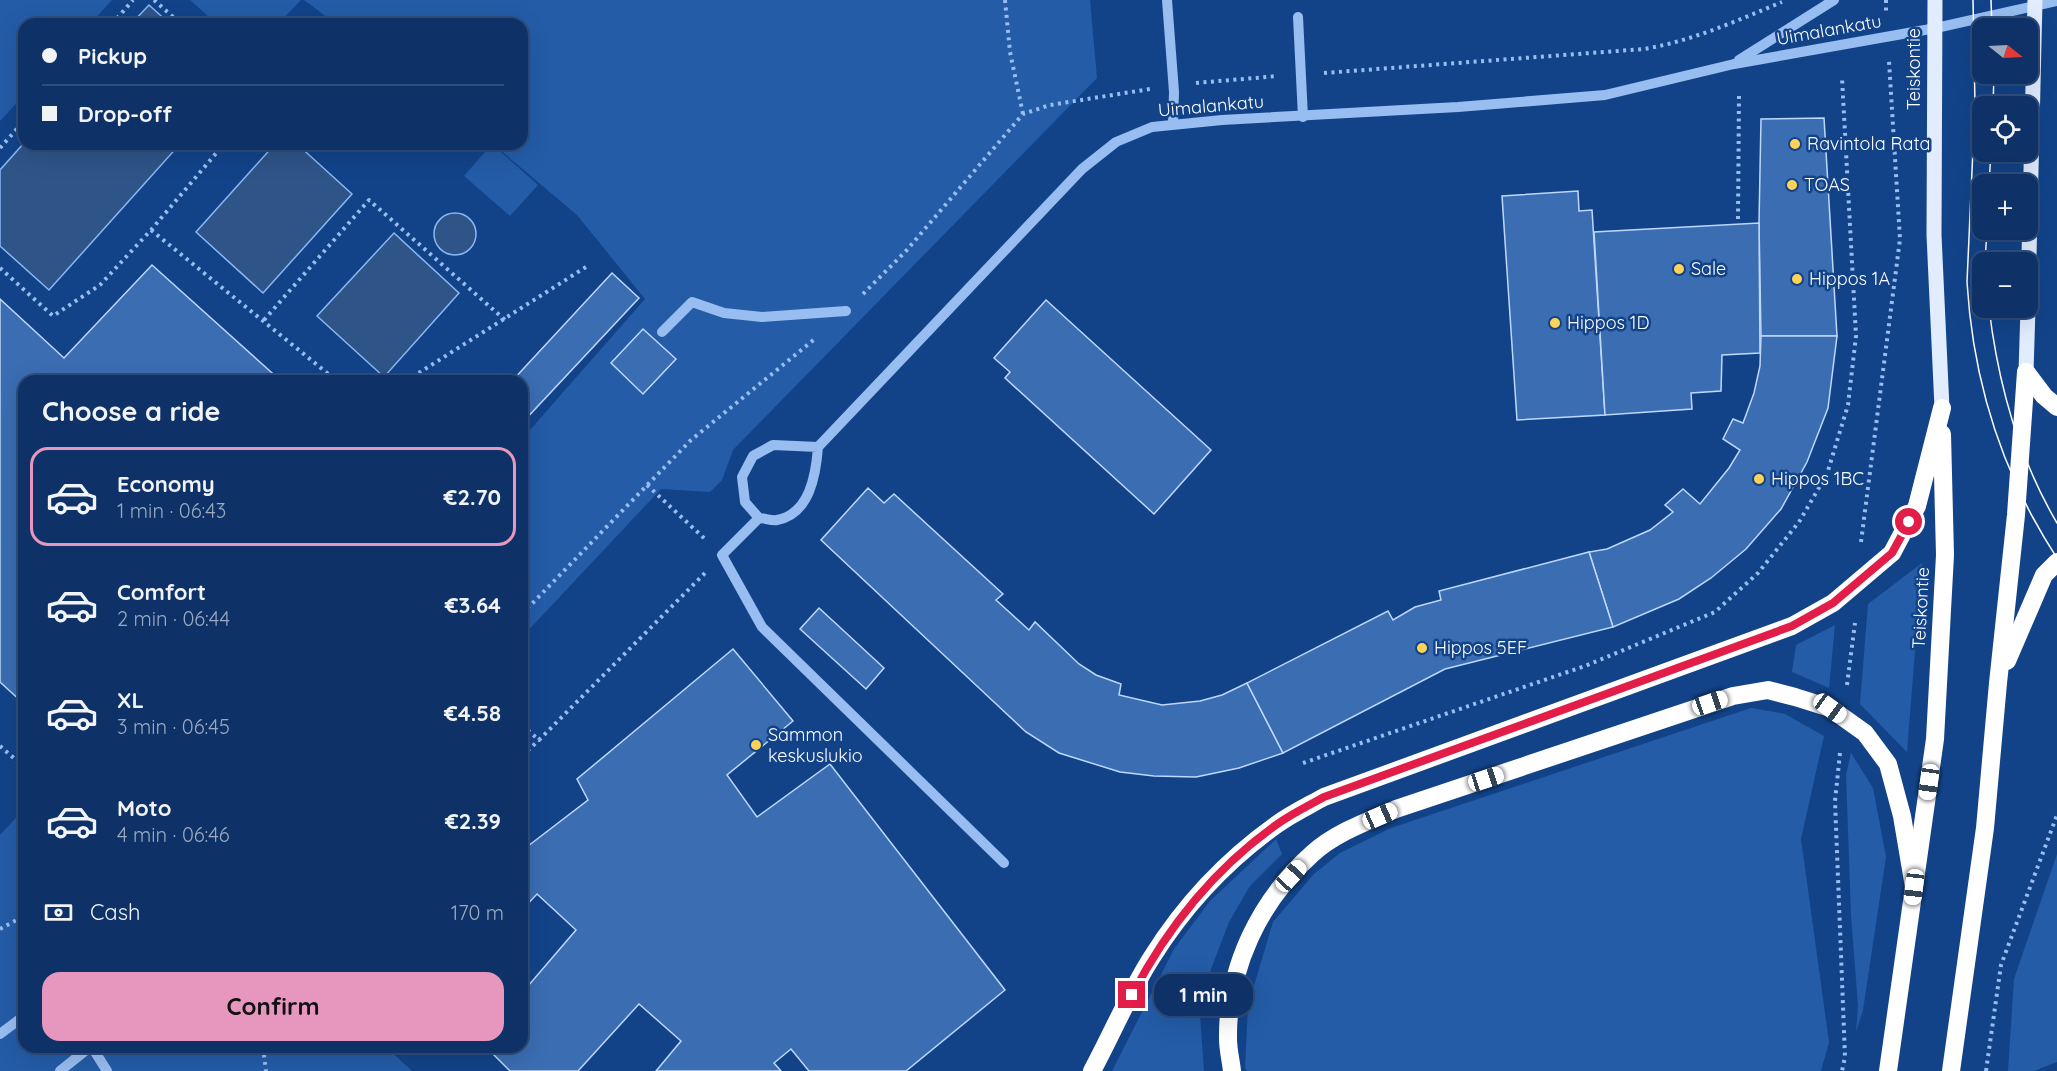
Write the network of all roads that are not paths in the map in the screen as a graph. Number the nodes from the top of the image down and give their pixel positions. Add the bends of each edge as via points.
1 (1167, 0) edge
2 (1834, 0) edge
3 (1935, 0) edge
4 (2057, 1) edge
5 (2035, 4) edge
6 (1298, 17) dead end
7 (1936, 28) junction
8 (1734, 64) junction
9 (1302, 117) junction
10 (1173, 124) junction
11 (2029, 252) edge
12 (846, 311) road end
13 (2028, 318) edge
14 (662, 332) dead end
15 (2026, 372) junction
16 (2057, 407) edge
17 (1942, 408) junction
18 (818, 447) junction
19 (759, 518) junction
20 (2057, 562) edge
21 (1998, 682) junction
22 (1004, 863) dead end
23 (1914, 887) junction
24 (18, 1020) edge
25 (0, 1034) edge
26 (83, 1053) edge
27 (95, 1053) edge
28 (60, 1071) edge
29 (107, 1071) edge
30 (1092, 1071) edge
31 (1232, 1071) edge
32 (1888, 1071) edge
33 (1951, 1071) edge

1 - 10 street
2 - 8 street, Uimalankatu
3 - 7 main road, Teiskontie
4 - 5 street, Uimalankatu
5 - 7 street, Uimalankatu
5 - 11 main road
6 - 9 street
7 - 8 street, Uimalankatu
7 - 17 main road, Teiskontie via 1934,236
8 - 9 street, Uimalankatu via 1605,95
9 - 10 street, Uimalankatu
10 - 18 street, Uimalankatu via 1152,127 1116,142 1082,169
12 - 14 street via 762,317 724,313 692,302
13 - 15 main road
15 - 16 highway
15 - 21 highway
17 - 23 highway, Teiskontie via 1945,555 1935,739
17 - 30 highway via 1917,506 1892,553 1833,603 1792,626 1324,797 1277,824 1202,890 1174,926 1150,959
18 - 19 street via 816,472 808,495 794,513 777,520
18 - 19 street via 774,445 753,456 742,477 746,502
19 - 22 street via 722,555 762,627
20 - 21 highway via 2044,575
21 - 33 highway via 1985,828
23 - 31 highway via 1888,764 1865,734 1830,708 1795,697 1768,690 1733,696 1396,809 1347,831 1313,852 1266,908 1248,939 1231,1000 1228,1041
23 - 32 highway, Teiskontie
24 - 25 street
26 - 28 street
27 - 29 street

